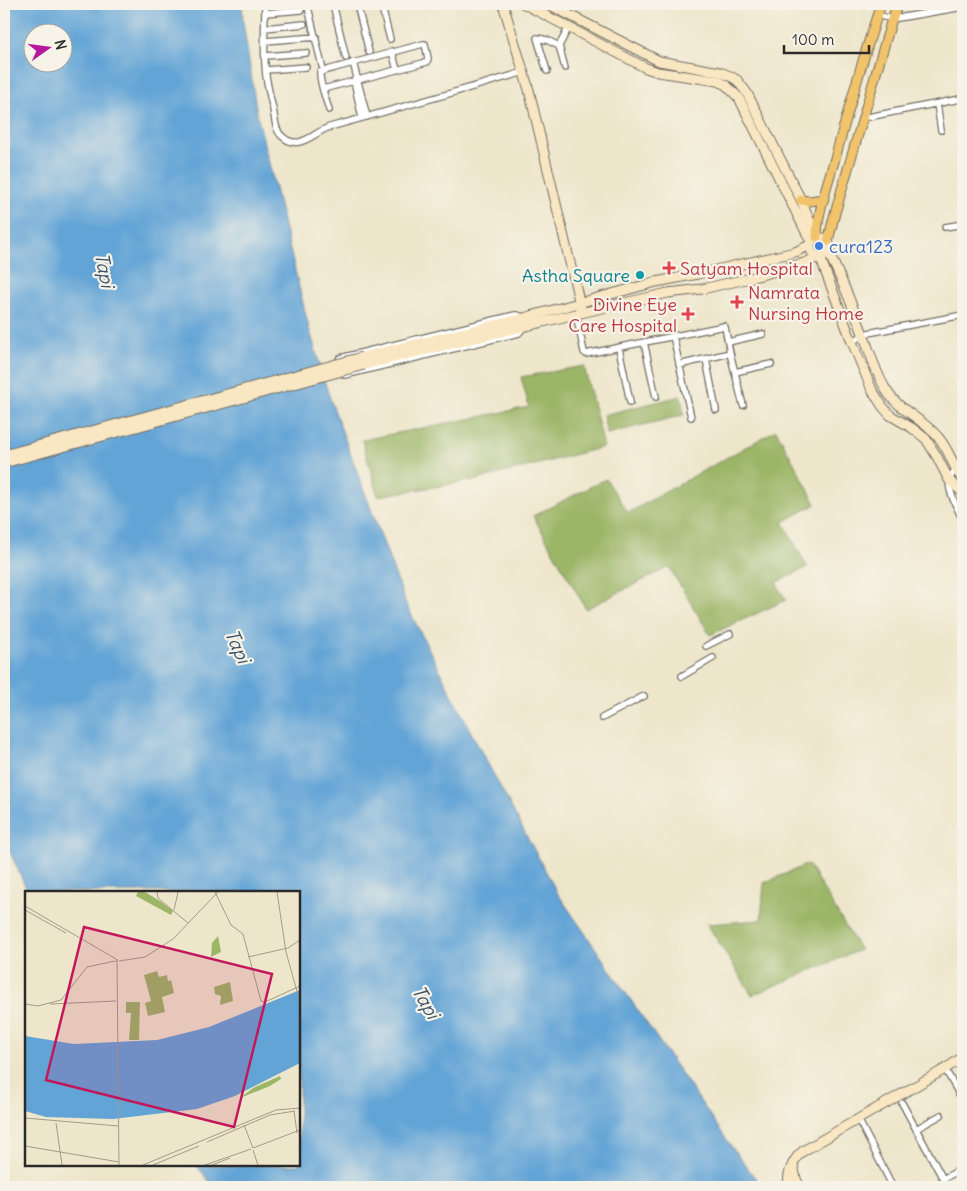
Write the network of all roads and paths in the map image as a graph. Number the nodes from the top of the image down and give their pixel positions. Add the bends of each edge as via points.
1 (265, 4) edge
2 (309, 4) edge
3 (334, 4) edge
4 (357, 4) edge
5 (382, 4) edge
6 (503, 4) edge
7 (524, 4) edge
8 (881, 4) edge
9 (898, 4) edge
10 (554, 5) edge
11 (963, 6) edge
12 (301, 10) dead end
13 (265, 13) junction
14 (877, 15) junction
15 (892, 19) junction
16 (304, 24) dead end
17 (569, 27) junction
18 (265, 28) junction
19 (316, 38) junction
20 (390, 39) dead end
21 (265, 41) junction
22 (559, 46) junction
23 (369, 52) dead end
24 (392, 52) junction
25 (306, 53) dead end
26 (265, 56) junction
27 (346, 58) dead end
28 (353, 62) junction
29 (322, 66) dead end
30 (306, 67) dead end
31 (565, 68) dead end
32 (266, 70) junction
33 (397, 70) junction
34 (547, 71) dead end
35 (524, 72) junction
36 (356, 79) junction
37 (323, 89) junction
38 (937, 104) junction
39 (963, 104) edge
40 (329, 110) dead end
41 (364, 117) junction
42 (863, 118) junction
43 (941, 130) dead end
44 (780, 170) junction
45 (824, 199) junction
46 (801, 200) junction
47 (963, 224) edge
48 (945, 227) dead end
49 (814, 240) junction
50 (828, 241) junction
51 (822, 255) junction
52 (580, 303) junction
53 (579, 313) junction
54 (963, 314) edge
55 (524, 322) junction
56 (763, 334) dead end
57 (863, 335) junction
58 (673, 336) junction
59 (644, 342) junction
60 (728, 342) junction
61 (852, 342) junction
62 (619, 348) junction
63 (730, 353) junction
64 (706, 359) junction
65 (363, 361) junction
66 (771, 364) dead end
67 (680, 365) junction
68 (735, 372) junction
69 (656, 397) dead end
70 (630, 402) dead end
71 (743, 405) dead end
72 (716, 410) dead end
73 (691, 417) dead end
74 (4, 455) edge
75 (4, 463) edge
76 (956, 468) junction
77 (949, 480) junction
78 (963, 480) edge
79 (963, 493) edge
80 (963, 521) edge
81 (730, 634) dead end
82 (706, 646) dead end
83 (713, 658) dead end
84 (682, 676) dead end
85 (644, 696) dead end
86 (602, 718) dead end
87 (963, 1057) edge
88 (946, 1069) junction
89 (963, 1101) edge
90 (902, 1103) dead end
91 (942, 1115) dead end
92 (858, 1119) junction
93 (916, 1129) junction
94 (793, 1164) junction
95 (963, 1168) edge
96 (4, 1182) edge
97 (8, 1187) edge
98 (789, 1187) edge
99 (800, 1187) edge
100 (893, 1187) edge

1 - 13 street
2 - 19 street
3 - 27 street
4 - 23 street
5 - 20 street
6 - 35 main road
7 - 17 main road
8 - 14 main road
9 - 15 main road
10 - 44 main road via 659,61 720,72 737,80 747,92
11 - 15 street
12 - 13 street
13 - 18 street
14 - 15 street
14 - 45 main road
15 - 42 main road
16 - 18 street
17 - 22 street
17 - 44 main road via 653,70 726,85 739,98
18 - 21 street
19 - 21 street
19 - 29 street
21 - 26 street
22 - 31 street
22 - 34 street via 537,38
24 - 28 street
24 - 33 street
24 - 33 street via 425,44 427,62
25 - 26 street
26 - 32 street
28 - 36 street
28 - 37 street via 320,72
30 - 32 street
32 - 41 street via 277,130 284,139 292,142 306,140 326,128
33 - 36 street
35 - 41 street
35 - 52 main road
36 - 37 street
36 - 41 street
37 - 40 street
38 - 39 street via 960,99
38 - 42 street
38 - 43 street
42 - 50 main road
44 - 46 main road
44 - 49 main road
45 - 46 main road
45 - 49 main road
46 - 49 main road
47 - 48 street
49 - 50 main road via 823,237
49 - 51 main road via 811,251 814,255
49 - 52 main road via 795,252 656,282
50 - 51 main road via 830,247
51 - 53 main road via 746,279
51 - 57 main road via 839,276
51 - 61 main road
52 - 53 main road
52 - 55 main road
53 - 55 main road
53 - 62 street via 585,354
54 - 57 street
55 - 55 street via 515,314 339,359 345,375 519,333
55 - 65 main road
56 - 60 street
57 - 61 street
57 - 76 main road via 885,389 898,404 939,437
58 - 59 street
58 - 60 street via 721,326 725,327
58 - 67 street
59 - 62 street
59 - 69 street
60 - 63 street
61 - 77 main road via 872,390 883,406 890,415 926,438
62 - 70 street
63 - 64 street
63 - 68 street
64 - 67 street
64 - 72 street
65 - 74 main road, bridge
65 - 75 main road, bridge
66 - 68 street
67 - 73 street
68 - 71 street
76 - 77 street
76 - 78 main road
77 - 79 main road
77 - 80 street
81 - 82 street
83 - 84 street
85 - 86 street
87 - 88 main road
88 - 89 street
88 - 92 main road
90 - 93 street
91 - 93 street
92 - 94 main road via 797,1155
92 - 100 street
93 - 95 street via 943,1179
94 - 98 main road
94 - 99 main road
96 - 97 main road

